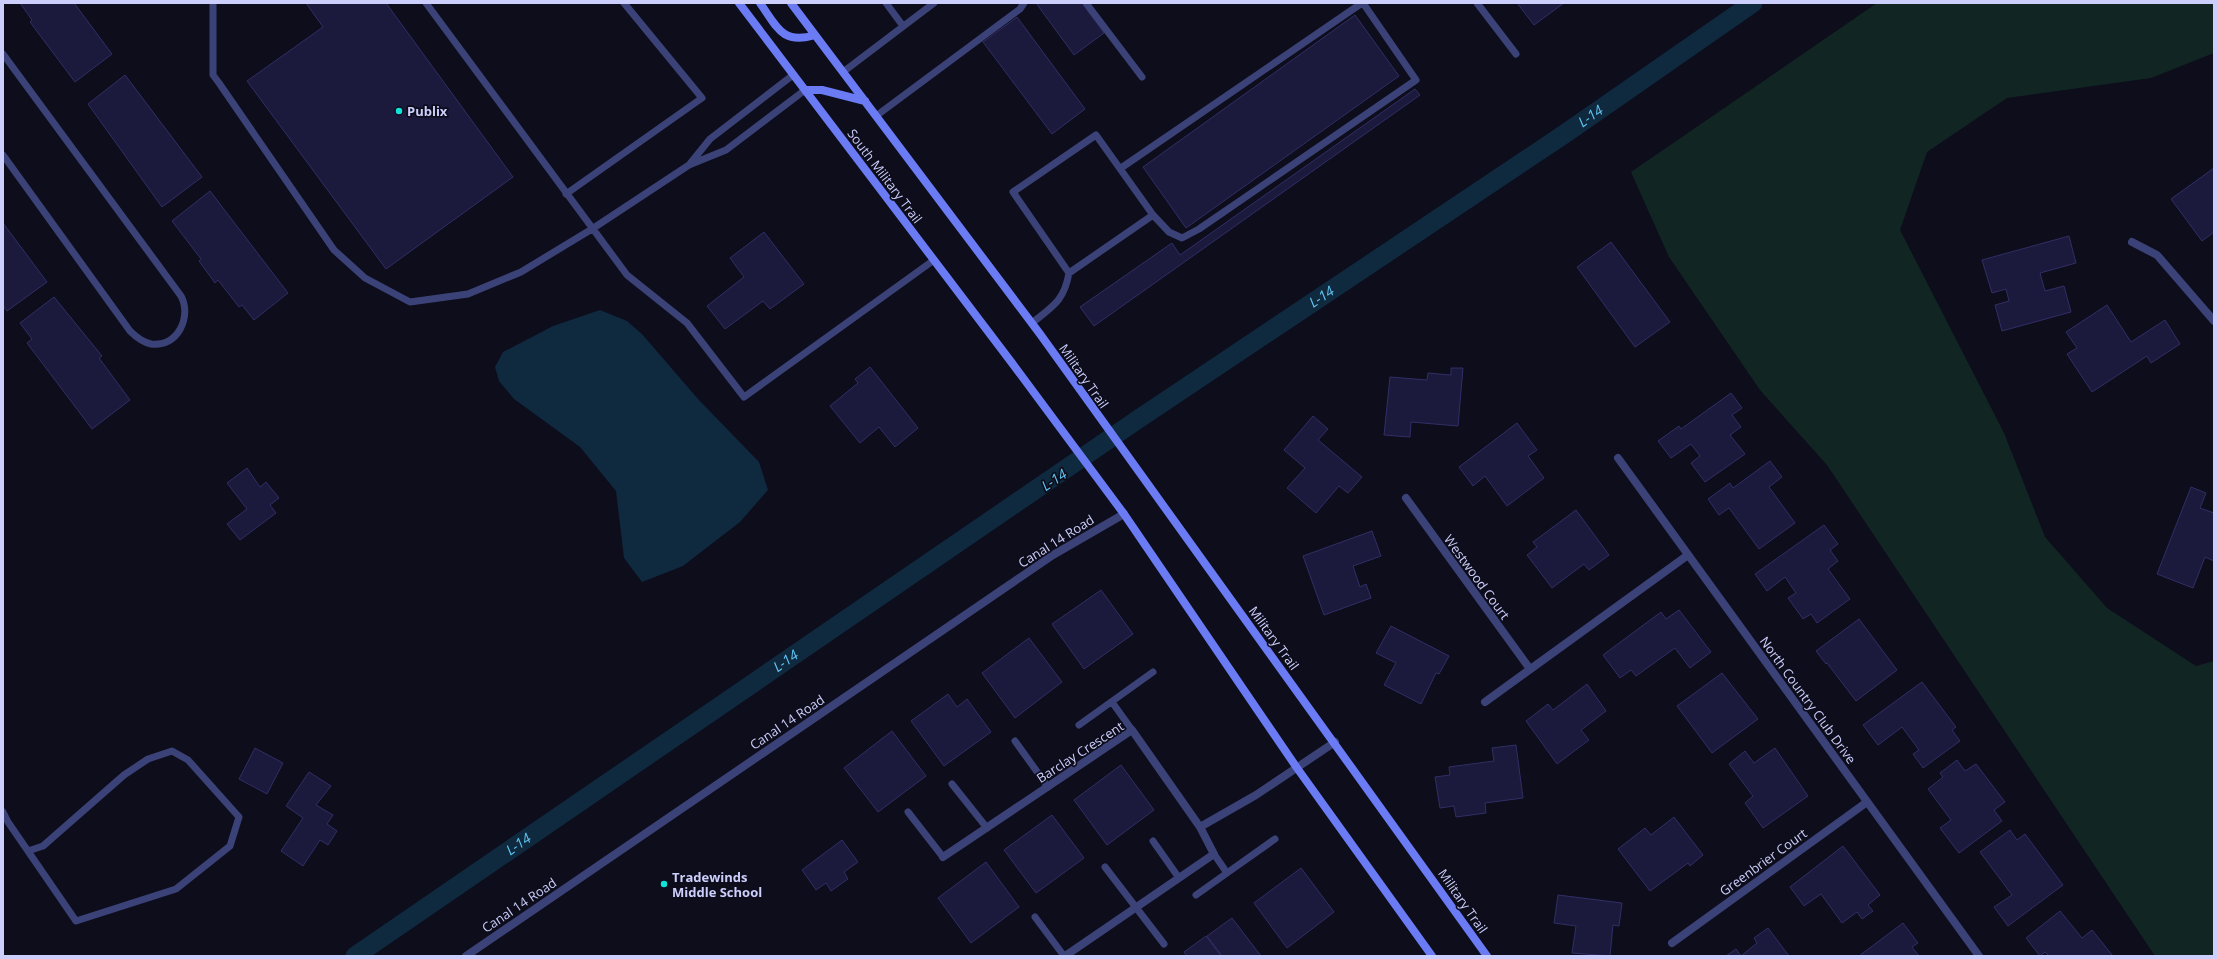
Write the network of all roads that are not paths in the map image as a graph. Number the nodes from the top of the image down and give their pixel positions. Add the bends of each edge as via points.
1 (212, 3) edge
2 (426, 3) edge
3 (624, 3) edge
4 (739, 3) edge
5 (760, 3) edge
6 (791, 3) edge
7 (886, 3) edge
8 (934, 3) edge
9 (1024, 3) edge
10 (1086, 3) edge
11 (1362, 3) edge
12 (1477, 3) edge
13 (903, 26) junction
14 (815, 35) junction
15 (3, 54) edge
16 (1516, 54) dead end
17 (843, 72) junction
18 (793, 75) junction
19 (1142, 77) dead end
20 (805, 90) junction
21 (865, 101) junction
22 (876, 116) junction
23 (3, 155) edge
24 (689, 165) junction
25 (1121, 168) junction
26 (566, 194) junction
27 (1153, 215) junction
28 (592, 229) junction
29 (2132, 242) dead end
30 (934, 260) junction
31 (1069, 273) junction
32 (2211, 312) edge
33 (2214, 322) edge
34 (1032, 323) junction
35 (1618, 458) dead end
36 (1406, 498) dead end
37 (1124, 514) junction
38 (1688, 554) junction
39 (1530, 669) junction
40 (1153, 672) dead end
41 (1112, 702) junction
42 (1485, 702) dead end
43 (1079, 726) dead end
44 (1132, 730) junction
45 (1015, 741) dead end
46 (1334, 742) junction
47 (1297, 768) junction
48 (952, 784) dead end
49 (1048, 786) junction
50 (1867, 802) junction
51 (3, 812) edge
52 (908, 812) dead end
53 (1200, 827) junction
54 (987, 828) junction
55 (1274, 840) dead end
56 (1153, 841) dead end
57 (28, 851) junction
58 (1214, 854) junction
59 (943, 857) joint
60 (1105, 867) dead end
61 (1227, 873) junction
62 (1179, 878) junction
63 (1196, 895) dead end
64 (1136, 907) junction
65 (1035, 917) dead end
66 (1672, 943) dead end
67 (1164, 944) dead end
68 (466, 956) edge
69 (1064, 956) edge
70 (1432, 956) edge
71 (1487, 956) edge
72 (1979, 956) edge

1 - 28 lane via 213,75 334,250 365,278 410,302 468,294 521,272
2 - 26 lane
3 - 26 lane via 702,98
4 - 18 main road, South Military Trail
5 - 14 main road via 780,31 789,37 801,39
6 - 14 main road
7 - 13 lane
8 - 13 lane
9 - 22 lane via 1020,9
10 - 19 lane
11 - 25 lane
11 - 27 lane via 1416,80 1199,229 1182,238 1169,232
12 - 16 lane
13 - 17 lane
14 - 17 main road
15 - 23 lane via 181,296 185,303 186,316 175,336 164,342 152,344 140,341 130,332
17 - 21 main road
18 - 20 main road, South Military Trail
18 - 24 lane via 710,139
20 - 21 main road via 822,90
20 - 24 lane via 726,150
20 - 30 main road, South Military Trail
21 - 22 main road
22 - 34 main road
24 - 28 lane
25 - 27 lane
25 - 31 lane via 1096,135 1013,192
26 - 28 lane
27 - 31 lane
28 - 30 lane via 627,275 687,323 744,397
29 - 32 street via 2157,255
30 - 37 main road, South Military Trail
31 - 34 lane via 1066,290 1056,303
32 - 33 street
34 - 46 main road, Military Trail
35 - 38 street, North Country Club Drive
36 - 39 street, Westwood Court
37 - 47 main road
37 - 68 street, Canal 14 Road via 1053,555
38 - 39 street
38 - 50 street, North Country Club Drive
39 - 42 street
40 - 41 lane
41 - 43 lane
41 - 44 lane
44 - 49 street, Barclay Crescent
44 - 53 street, Barclay Crescent
45 - 49 lane
46 - 47 street
46 - 71 main road, Military Trail
47 - 53 street
47 - 70 main road
48 - 54 lane
49 - 54 street, Barclay Crescent
50 - 66 street, Greenbrier Court
50 - 72 street, North Country Club Drive
51 - 57 lane
52 - 59 lane
53 - 58 street, Barclay Crescent
54 - 59 street, Barclay Crescent
55 - 61 lane
56 - 62 lane
57 - 57 lane via 43,846 148,758 172,751 188,760 239,817 230,846 176,889 76,921
58 - 61 lane
58 - 62 street
60 - 64 lane
61 - 63 lane
62 - 64 street
64 - 67 lane
64 - 69 street
65 - 69 lane

